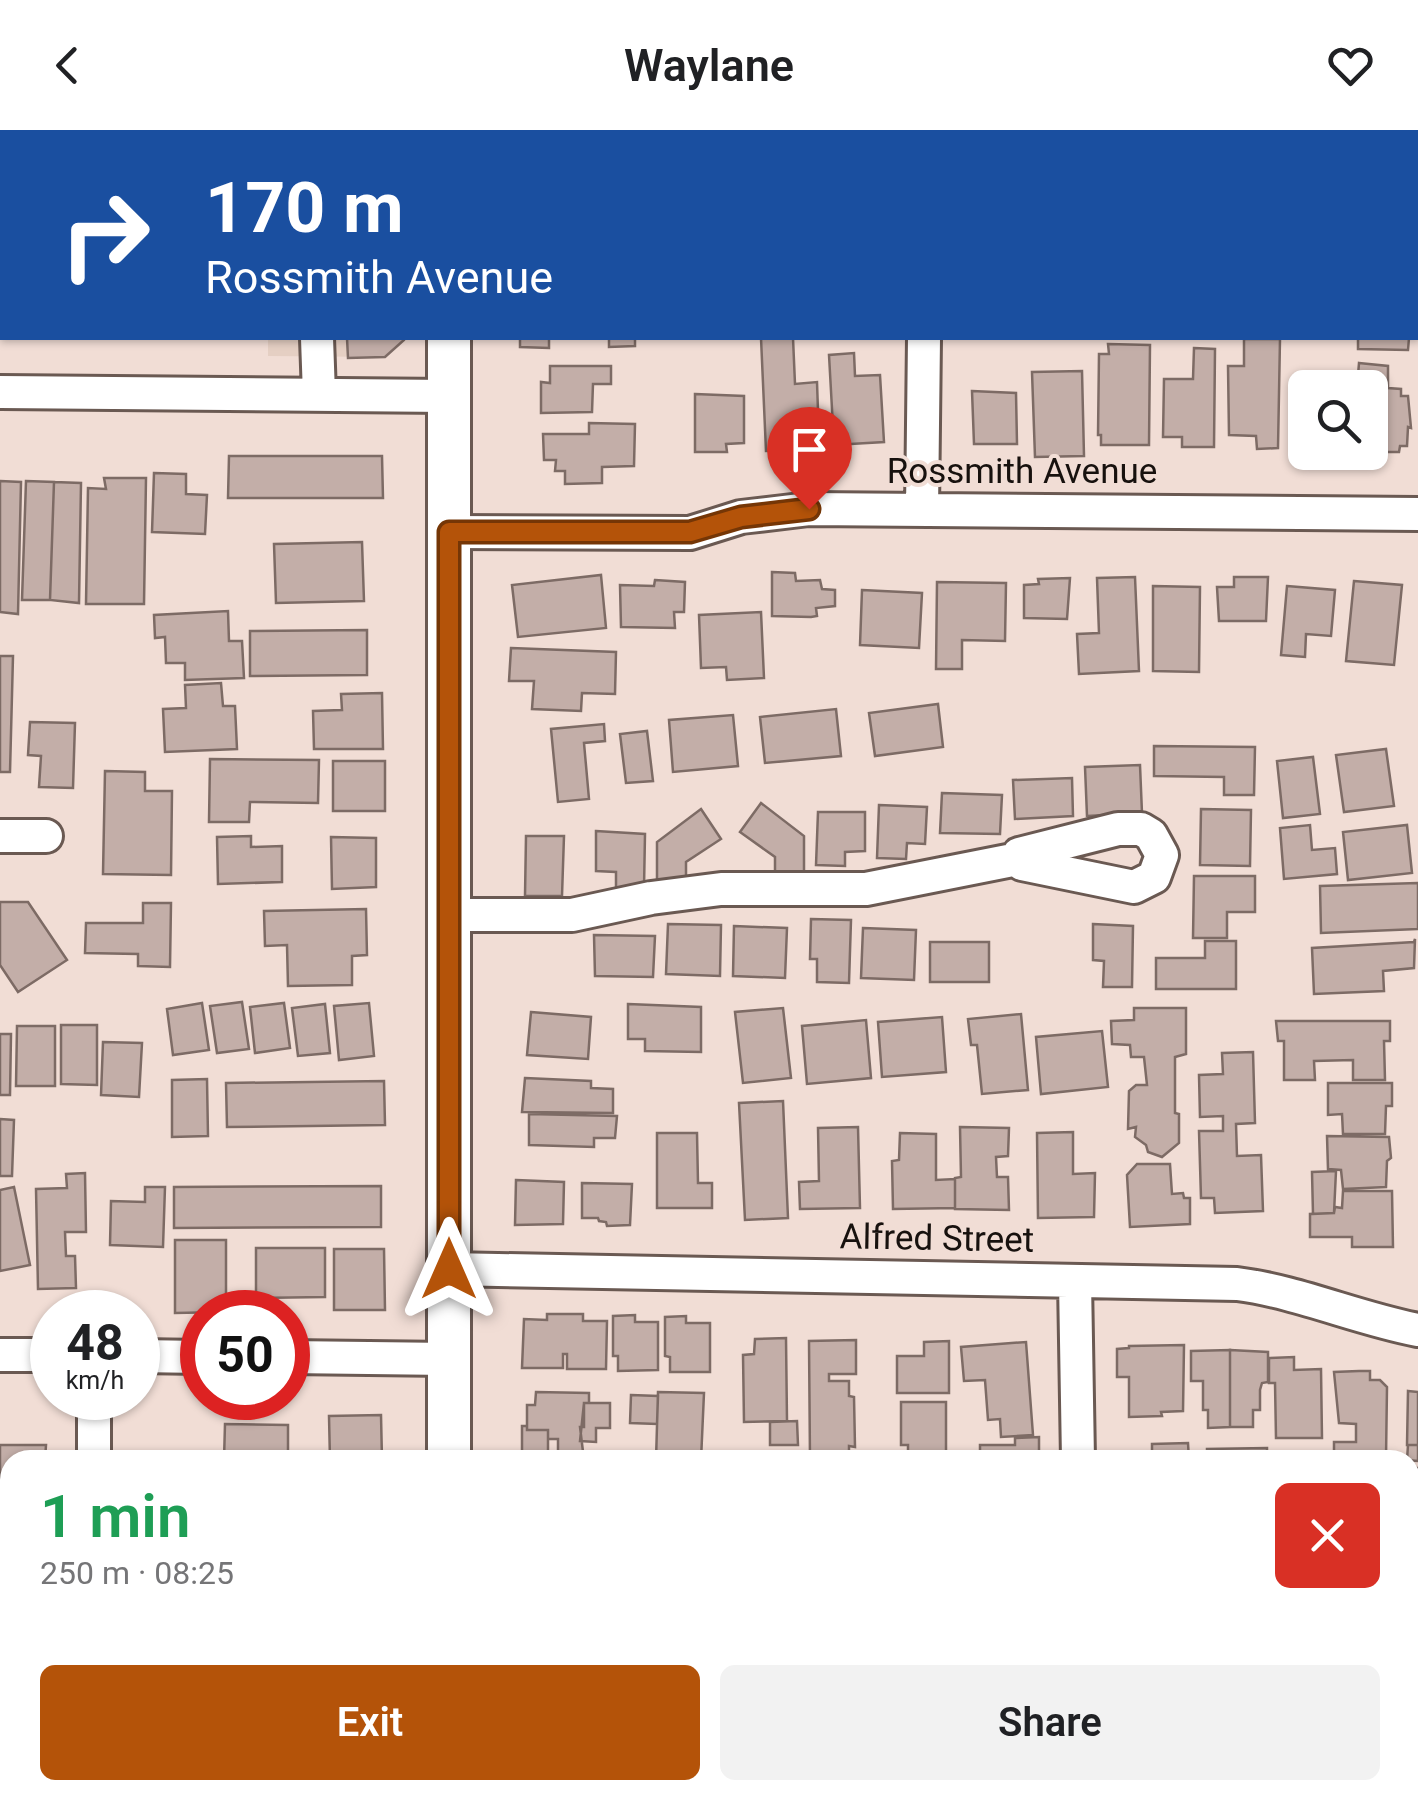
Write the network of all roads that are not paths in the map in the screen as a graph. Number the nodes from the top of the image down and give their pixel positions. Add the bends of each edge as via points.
1 (317, 340) edge
2 (449, 340) edge
3 (924, 340) edge
4 (0, 392) edge
5 (319, 395) junction
6 (448, 396) junction
7 (922, 510) junction
8 (1418, 514) edge
9 (449, 532) junction
10 (0, 836) edge
11 (46, 836) dead end
12 (1018, 859) dead end
13 (449, 915) junction
14 (449, 1269) junction
15 (1074, 1281) junction
16 (1418, 1330) edge
17 (0, 1355) edge
18 (30, 1355) edge
19 (310, 1358) edge
20 (449, 1359) junction
21 (94, 1420) edge
22 (94, 1450) edge
23 (448, 1450) edge
24 (1078, 1450) edge

1 - 5 street
2 - 6 main road
3 - 7 street
4 - 5 street
5 - 6 street
6 - 9 main road
7 - 8 street, Rossmith Avenue
7 - 9 street, Rossmith Avenue via 778,511 675,533
9 - 13 main road
10 - 11 street
12 - 13 street via 866,889 722,889 572,915
13 - 14 main road
14 - 15 street, Alfred Street
14 - 20 main road
15 - 16 street, Alfred Street via 1251,1286
15 - 24 street
17 - 18 street
19 - 20 street
20 - 23 main road
21 - 22 street

